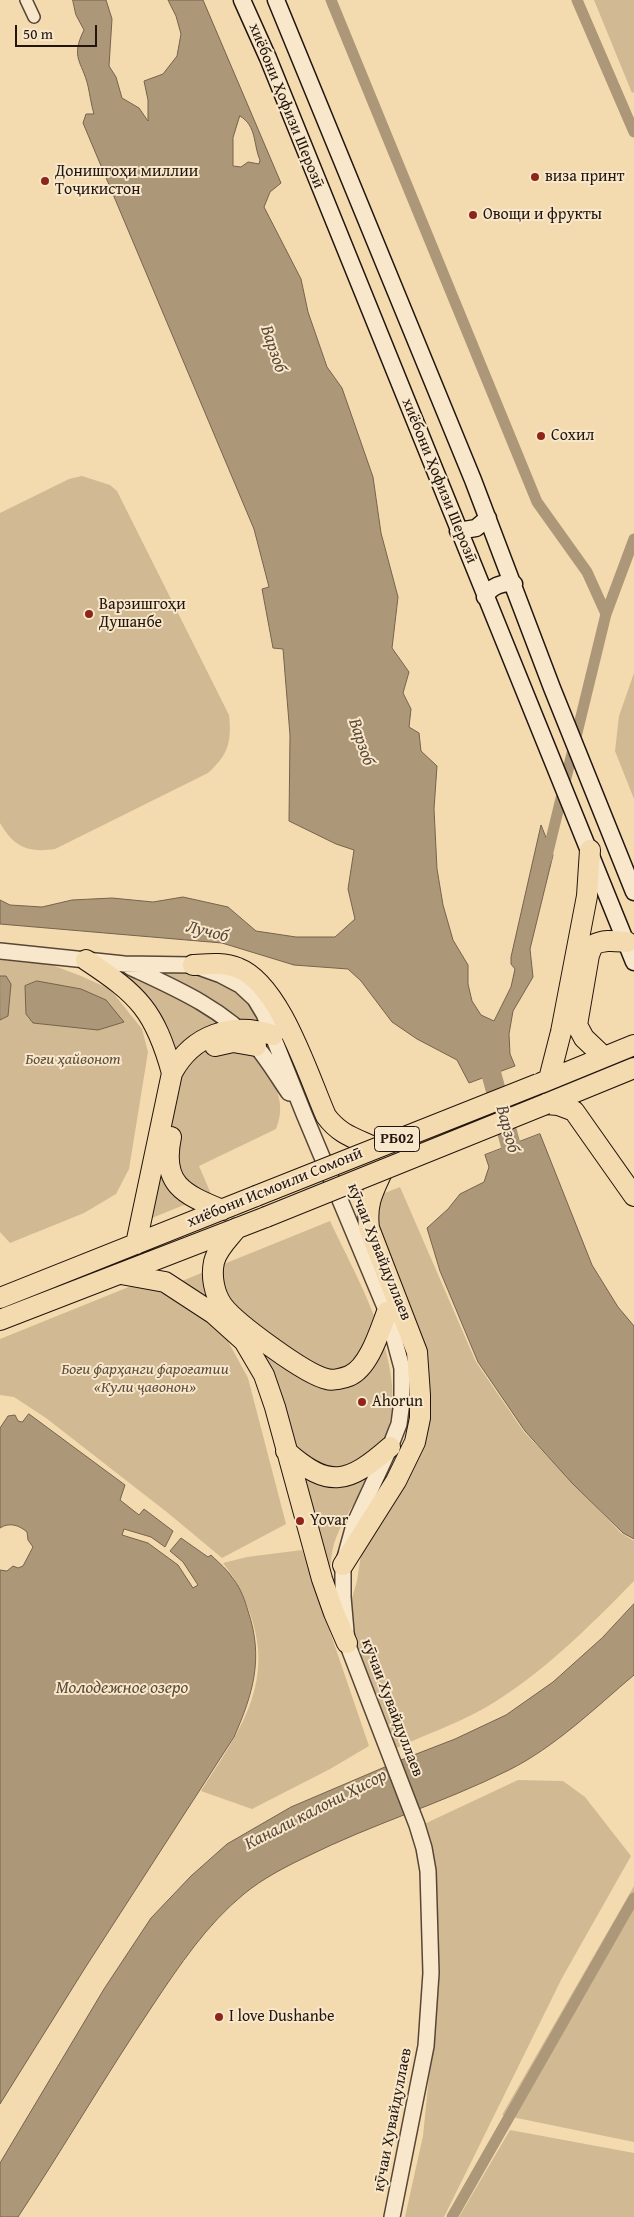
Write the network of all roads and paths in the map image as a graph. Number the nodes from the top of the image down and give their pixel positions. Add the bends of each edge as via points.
1 (26, 0) edge
2 (242, 0) edge
3 (276, 0) edge
4 (34, 17) dead end
5 (488, 518) junction
6 (458, 531) junction
7 (514, 584) junction
8 (485, 597) junction
9 (590, 850) junction
10 (634, 892) edge
11 (627, 942) junction
12 (0, 951) edge
13 (86, 960) junction
14 (634, 962) edge
15 (124, 964) junction
16 (193, 965) junction
17 (239, 1029) junction
18 (273, 1035) junction
19 (256, 1046) junction
20 (629, 1047) edge
21 (604, 1057) junction
22 (633, 1068) edge
23 (172, 1073) junction
24 (544, 1082) junction
25 (587, 1088) junction
26 (546, 1104) junction
27 (574, 1111) junction
28 (304, 1114) junction
29 (376, 1148) junction
30 (383, 1170) junction
31 (634, 1196) edge
32 (222, 1210) junction
33 (237, 1228) junction
34 (136, 1244) junction
35 (121, 1274) junction
36 (0, 1298) edge
37 (387, 1312) junction
38 (0, 1320) edge
39 (390, 1448) junction
40 (286, 1451) junction
41 (343, 1565) junction
42 (347, 1643) junction
43 (392, 2217) edge

1 - 4 street
2 - 6 main road, хиёбони Ҳофизи Шерозӣ via 364,293
3 - 5 main road, хиёбони Ҳофизи Шерозӣ
5 - 6 main road via 476,528
5 - 7 main road, хиёбони Ҳофизи Шерозӣ
6 - 8 main road, хиёбони Ҳофизи Шерозӣ
7 - 8 main road via 499,585
7 - 10 main road, хиёбони Ҳофизи Шерозӣ via 564,720
8 - 9 main road, хиёбони Ҳофизи Шерозӣ
9 - 11 main road, хиёбони Ҳофизи Шерозӣ
9 - 24 highway via 588,896 561,1032
11 - 14 main road, хиёбони Ҳофизи Шерозӣ
11 - 21 highway via 601,942 593,945 589,955 577,1025 584,1038
12 - 13 street
13 - 15 street
13 - 23 highway via 131,992 148,1012 158,1030
15 - 16 street, кӯчаи Хувайдуллаев
15 - 17 street, кӯчаи Хувайдуллаев via 207,1005
16 - 18 street, кӯчаи Хувайдуллаев via 240,985 255,999
16 - 29 highway via 215,963 237,967 253,975 279,1007 326,1116 345,1135
17 - 18 highway
17 - 19 street, кӯчаи Хувайдуллаев
17 - 23 highway via 206,1038 192,1047
18 - 28 street, кӯчаи Хувайдуллаев
19 - 28 street, кӯчаи Хувайдуллаев
19 - 32 highway via 233,1042 216,1046 198,1057 181,1084 168,1147 172,1178 189,1196
20 - 21 highway, хиёбони Исмоили Сомонӣ / РБ02
21 - 24 highway, хиёбони Исмоили Сомонӣ / РБ02
22 - 25 highway, хиёбони Исмоили Сомонӣ / РБ02
23 - 34 highway
24 - 29 highway, хиёбони Исмоили Сомонӣ / РБ02, bridge
25 - 26 highway, хиёбони Исмоили Сомонӣ / РБ02
25 - 27 highway via 576,1101
26 - 27 highway
26 - 30 highway, хиёбони Исмоили Сомонӣ / РБ02, bridge
27 - 31 highway
28 - 37 street, кӯчаи Хувайдуллаев
29 - 32 highway, хиёбони Исмоили Сомонӣ / РБ02, bridge
30 - 33 highway, хиёбони Исмоили Сомонӣ / РБ02, bridge
30 - 41 highway via 370,1197 367,1210 369,1228 417,1352 420,1418 415,1442 384,1501
32 - 34 highway, хиёбони Исмоили Сомонӣ / РБ02
33 - 35 highway, хиёбони Исмоили Сомонӣ / РБ02
33 - 37 highway via 218,1251 214,1262 215,1291 237,1322 314,1375 329,1380 350,1376 365,1362
34 - 36 highway, хиёбони Исмоили Сомонӣ / РБ02
35 - 38 highway, хиёбони Исмоили Сомонӣ / РБ02
35 - 40 highway via 165,1282 214,1314 244,1341 264,1375
37 - 39 street, кӯчаи Хувайдуллаев via 402,1368 402,1401
39 - 40 highway via 371,1465 338,1478 322,1476 304,1468
39 - 41 street, кӯчаи Хувайдуллаев via 354,1525
40 - 42 highway via 322,1579
41 - 42 street, кӯчаи Хувайдуллаев
42 - 43 street, кӯчаи Хувайдуллаев via 416,1825 428,1871 431,1973 426,2046

